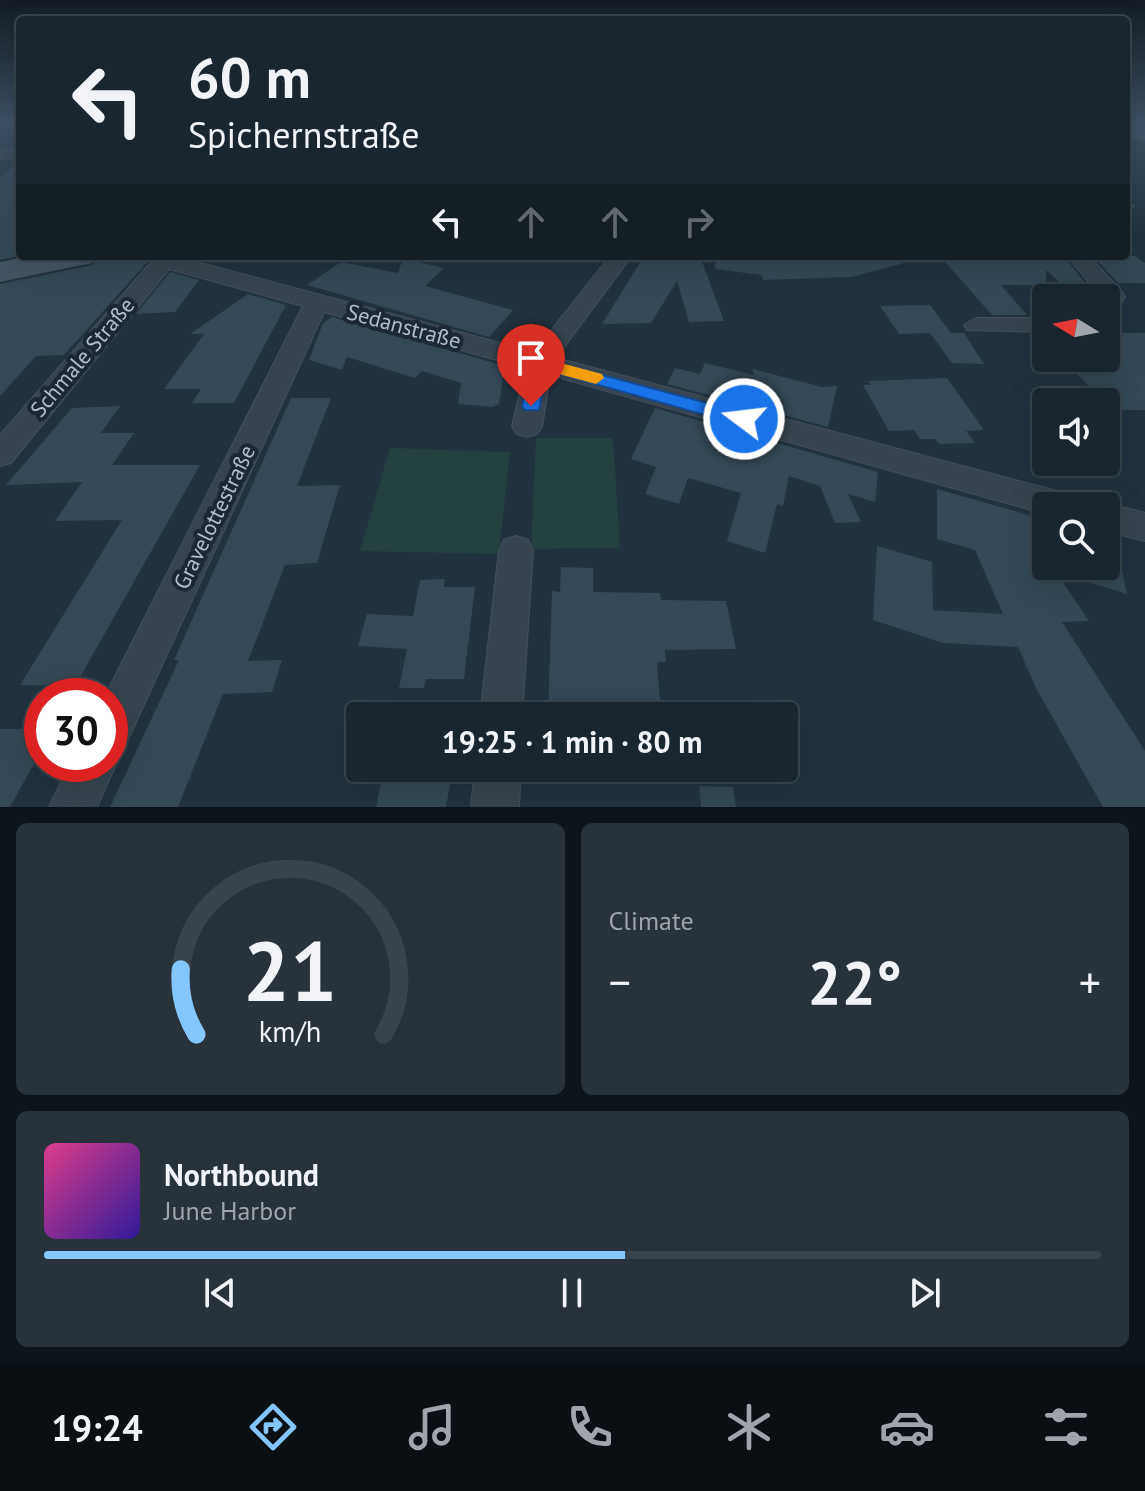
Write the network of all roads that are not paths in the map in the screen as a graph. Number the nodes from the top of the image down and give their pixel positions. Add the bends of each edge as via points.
1 (61, 260) edge
2 (162, 260) edge
3 (171, 260) edge
4 (618, 260) edge
5 (1082, 260) edge
6 (0, 272) edge
7 (1103, 284) edge
8 (317, 302) junction
9 (976, 325) dead end
10 (1032, 325) edge
11 (539, 363) junction
12 (527, 427) dead end
13 (0, 455) edge
14 (1032, 497) edge
15 (1120, 521) edge
16 (1145, 527) edge
17 (516, 551) dead end
18 (128, 694) edge
19 (502, 702) edge
20 (85, 782) edge
21 (497, 782) edge
22 (73, 807) edge
23 (495, 807) edge

1 - 6 main road
2 - 13 street, Schmale Straße
3 - 8 street, Sedanstraße
4 - 11 street
5 - 7 street
8 - 11 street, Sedanstraße
8 - 18 street, Gravelottestraße
9 - 10 street
11 - 12 street
11 - 14 street, Sedanstraße
15 - 16 street
17 - 19 street
20 - 22 street
21 - 23 street

